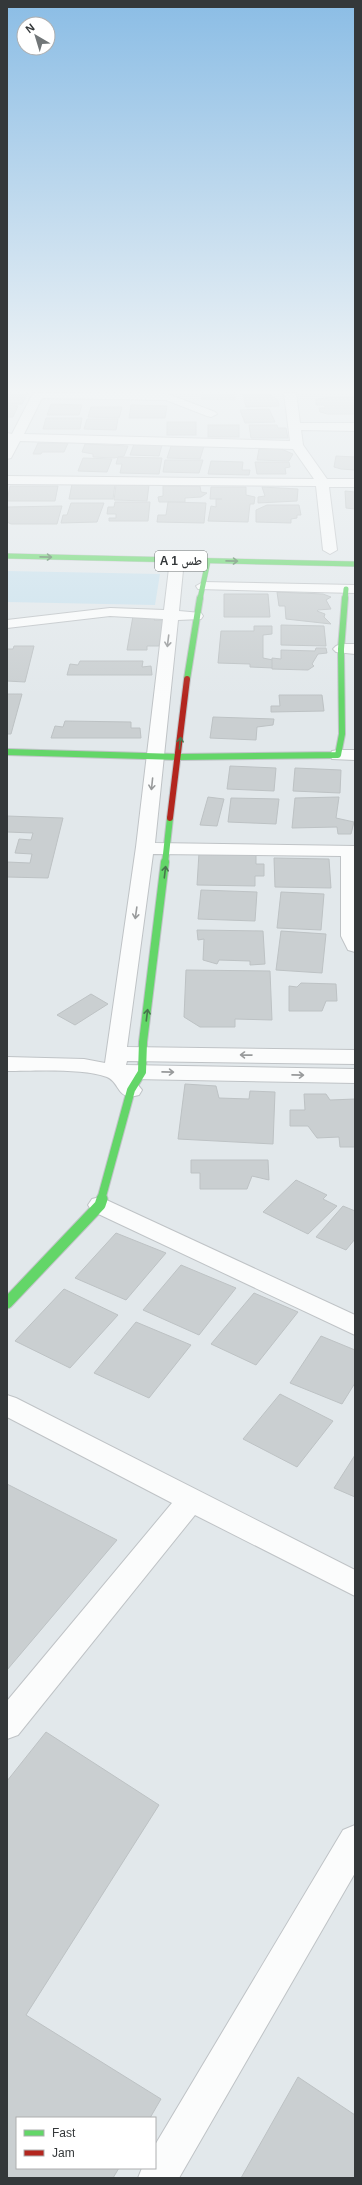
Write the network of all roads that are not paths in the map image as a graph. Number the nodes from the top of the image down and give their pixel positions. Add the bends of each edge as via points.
1 (324, 495) edge
2 (332, 550) dead end
3 (7, 556) edge
4 (177, 560) junction
5 (208, 561) junction
6 (355, 564) edge
7 (203, 586) junction
8 (351, 589) edge
9 (171, 615) junction
10 (196, 616) junction
11 (7, 624) edge
12 (348, 649) edge
13 (158, 718) junction
14 (182, 719) junction
15 (7, 752) edge
16 (338, 755) junction
17 (355, 755) edge
18 (154, 756) junction
19 (178, 757) junction
20 (145, 848) junction
21 (168, 848) junction
22 (353, 851) edge
23 (355, 946) edge
24 (355, 1056) edge
25 (115, 1063) junction
26 (142, 1063) junction
27 (7, 1064) edge
28 (355, 1076) edge
29 (131, 1090) junction
30 (100, 1205) junction
31 (7, 1303) edge
32 (355, 1326) edge
33 (7, 1405) edge
34 (191, 1500) junction
35 (355, 1584) edge
36 (7, 1725) edge
37 (351, 1856) edge
38 (157, 2178) edge

1 - 2 street
3 -> 4 main road, A 1 طس
4 - 5 main road, A 1 طس
4 - 9 street
5 -> 6 main road, A 1 طس
5 - 7 main road
7 - 8 street
7 - 10 main road
8 - 12 main road
9 - 10 street
9 - 11 street via 110,612 72,614
9 -> 13 street
10 - 14 main road
12 - 16 main road via 342,734
13 - 14 street
13 - 18 street
19 -> 14 main road
15 - 18 main road
16 - 17 street
16 - 19 main road
18 - 19 main road
18 -> 20 street
19 - 21 main road
20 - 21 street
20 -> 25 street
21 - 22 street
26 -> 21 main road
22 - 23 street via 351,936
24 -> 26 street
25 - 26 street
25 - 27 street via 84,1066
25 - 29 street
26 -> 28 street
26 - 29 main road
29 - 30 main road
30 - 31 main road
30 - 32 street
33 - 34 street
34 - 35 street
34 - 36 street
37 - 38 street

